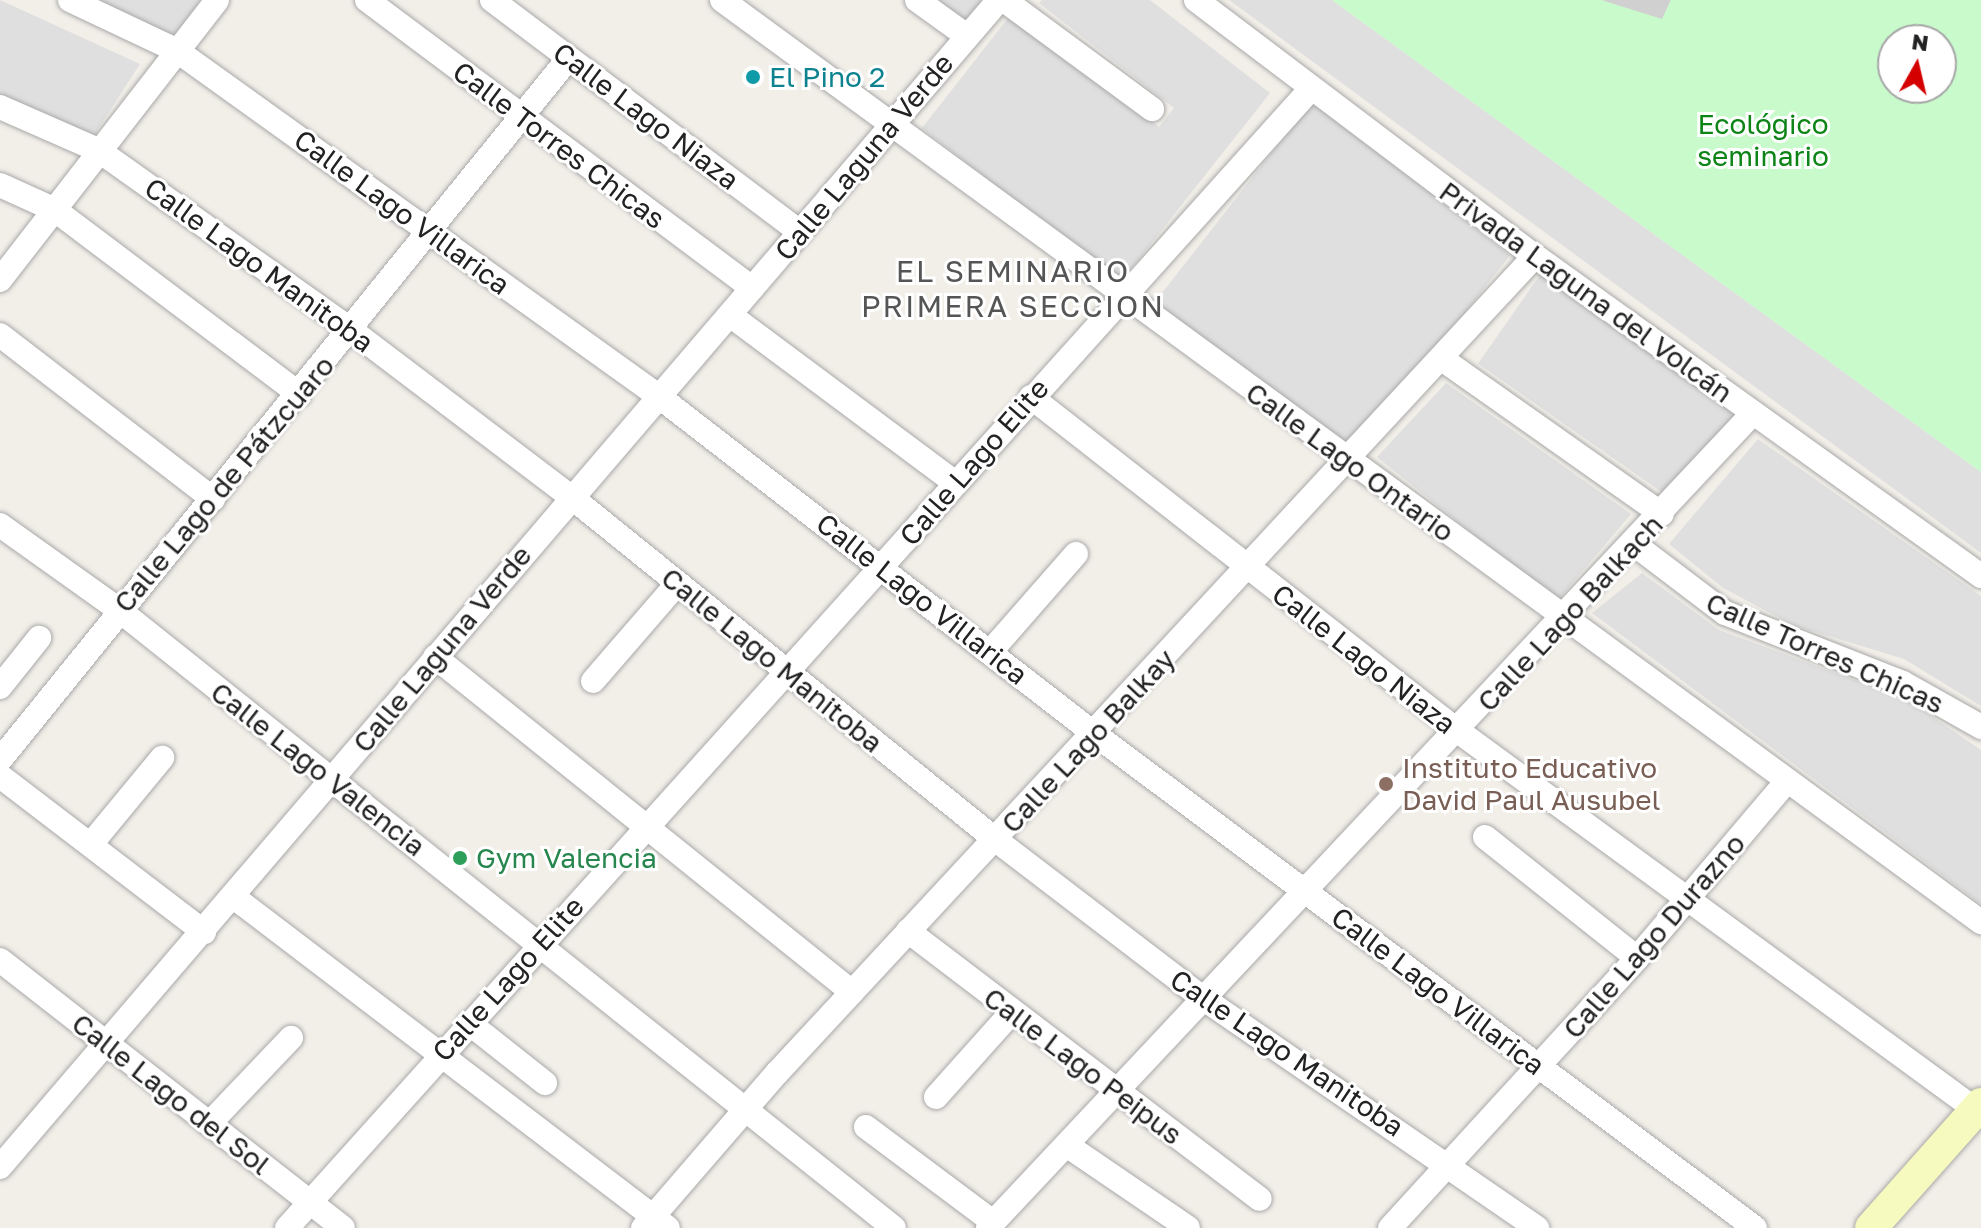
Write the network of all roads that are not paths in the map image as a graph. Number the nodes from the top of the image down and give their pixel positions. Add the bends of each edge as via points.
1 (70, 0) edge
2 (217, 0) edge
3 (367, 0) edge
4 (492, 0) edge
5 (722, 0) edge
6 (917, 0) edge
7 (1002, 0) edge
8 (1196, 0) edge
9 (967, 36) junction
10 (176, 50) junction
11 (568, 59) junction
12 (1310, 90) junction
13 (0, 107) edge
14 (1152, 109) dead end
15 (521, 119) junction
16 (891, 123) junction
17 (98, 150) junction
18 (0, 185) edge
19 (55, 210) junction
20 (430, 232) junction
21 (800, 232) junction
22 (1535, 256) junction
23 (0, 280) edge
24 (752, 288) junction
25 (1121, 296) junction
26 (730, 315) junction
27 (351, 330) junction
28 (0, 335) edge
29 (1442, 359) junction
30 (299, 394) junction
31 (657, 395) junction
32 (1031, 397) junction
33 (1753, 413) junction
34 (1348, 460) junction
35 (954, 482) junction
36 (570, 496) junction
37 (213, 499) junction
38 (1662, 514) junction
39 (0, 525) edge
40 (1634, 544) junction
41 (1076, 554) dead end
42 (881, 567) junction
43 (1248, 569) junction
44 (1981, 576) edge
45 (677, 584) junction
46 (119, 610) junction
47 (1563, 619) junction
48 (39, 638) dead end
49 (991, 651) junction
50 (435, 657) junction
51 (787, 672) junction
52 (593, 681) dead end
53 (0, 687) edge
54 (1981, 727) edge
55 (1458, 731) junction
56 (1096, 735) junction
57 (162, 758) dead end
58 (0, 760) edge
59 (0, 776) edge
60 (1786, 782) junction
61 (331, 783) junction
62 (644, 827) junction
63 (1485, 837) dead end
64 (996, 840) junction
65 (91, 844) junction
66 (1304, 891) junction
67 (235, 898) junction
68 (1688, 901) junction
69 (1981, 922) edge
70 (908, 931) junction
71 (204, 932) junction
72 (541, 942) junction
73 (1637, 958) junction
74 (0, 960) edge
75 (852, 992) junction
76 (1201, 997) junction
77 (1012, 1012) junction
78 (469, 1023) junction
79 (291, 1038) dead end
80 (108, 1044) junction
81 (438, 1056) junction
82 (1539, 1068) junction
83 (545, 1083) dead end
84 (1119, 1090) junction
85 (936, 1097) dead end
86 (1978, 1107) edge
87 (744, 1110) junction
88 (209, 1124) junction
89 (866, 1127) dead end
90 (1068, 1146) junction
91 (1450, 1165) junction
92 (0, 1167) edge
93 (1260, 1199) dead end
94 (310, 1203) junction
95 (655, 1224) edge
96 (990, 1225) edge
97 (287, 1228) edge
98 (343, 1228) edge
99 (894, 1228) edge
100 (1188, 1228) edge
101 (1390, 1228) edge
102 (1537, 1228) edge
103 (1755, 1228) edge
104 (1871, 1228) edge

1 - 10 street, Calle Lago Villarica
2 - 10 street
3 - 15 street, Calle Torres Chicas
4 - 11 street, Calle Lago Niaza
5 - 16 street, Calle Lago Ontario
6 - 9 street
7 - 9 street, Calle Laguna Verde
7 - 14 street
8 - 12 street, Privada Laguna del Volcán
9 - 16 street, Calle Laguna Verde
10 - 17 street
10 - 20 street, Calle Lago Villarica
11 - 15 street, Calle Lago de Pátzcuaro
11 - 21 street, Calle Lago Niaza
12 - 22 street, Privada Laguna del Volcán
12 - 25 street, Calle Lago Elite
13 - 17 street, Calle Lago Manitoba
15 - 20 street, Calle Lago de Pátzcuaro
15 - 24 street, Calle Torres Chicas
16 - 21 street, Calle Laguna Verde
16 - 25 street, Calle Lago Ontario
17 - 19 street
17 - 27 street, Calle Lago Manitoba
18 - 19 street
19 - 23 street
19 - 30 street
20 - 27 street, Calle Lago de Pátzcuaro
20 - 31 street, Calle Lago Villarica
21 - 24 street, Calle Laguna Verde
22 - 29 street, Calle Lago Balkay
22 - 33 street, Privada Laguna del Volcán
24 - 26 street, Calle Laguna Verde
25 - 32 street, Calle Lago Elite
25 - 34 street, Calle Lago Ontario
26 - 31 street, Calle Laguna Verde
26 - 35 street
27 - 30 street, Calle Lago de Pátzcuaro
27 - 36 street, Calle Lago Manitoba
28 - 37 street
29 - 34 street, Calle Lago Balkay
29 - 38 street
30 - 37 street, Calle Lago de Pátzcuaro
31 - 36 street, Calle Laguna Verde
31 - 42 street, Calle Lago Villarica
32 - 35 street, Calle Lago Elite
32 - 43 street, Calle Lago Niaza
33 - 38 street, Calle Lago Balkach
33 - 44 street, Privada Laguna del Volcán
34 - 43 street, Calle Lago Balkay
34 - 47 street, Calle Lago Ontario
35 - 42 street, Calle Lago Elite
36 - 45 street, Calle Lago Manitoba
36 - 50 street, Calle Laguna Verde
37 - 46 street, Calle Lago de Pátzcuaro
38 - 40 street, Calle Lago Balkach
39 - 46 street, Calle Lago Valencia
40 - 47 street, Calle Lago Balkach
40 - 54 street, Calle Torres Chicas via 1725,613 1890,677
41 - 49 street
42 - 49 street, Calle Lago Villarica
42 - 51 street, Calle Lago Elite
43 - 55 street, Calle Lago Niaza
43 - 56 street, Calle Lago Balkay
45 - 51 street, Calle Lago Manitoba
45 - 52 street
46 - 58 street, Calle Lago de Pátzcuaro
46 - 61 street, Calle Lago Valencia
47 - 55 street, Calle Lago Balkach
47 - 60 street, Calle Lago Ontario
48 - 53 street
49 - 56 street, Calle Lago Villarica
50 - 61 street, Calle Laguna Verde
50 - 62 street
51 - 62 street, Calle Lago Elite
51 - 64 street, Calle Lago Manitoba
55 - 66 street, Calle Lago Balkach
55 - 68 street, Calle Lago Niaza
56 - 64 street, Calle Lago Balkay
56 - 66 street, Calle Lago Villarica
57 - 65 street
59 - 65 street
60 - 68 street, Calle Lago Durazno
60 - 69 street, Calle Lago Ontario
61 - 67 street, Calle Laguna Verde
61 - 72 street, Calle Lago Valencia
62 - 72 street, Calle Lago Elite
62 - 75 street
63 - 73 street
64 - 70 street, Calle Lago Balkay
64 - 76 street, Calle Lago Manitoba
65 - 71 street
66 - 76 street, Calle Lago Balkach
66 - 82 street, Calle Lago Villarica
67 - 71 street, Calle Laguna Verde
67 - 81 street
68 - 73 street, Calle Lago Durazno
68 - 86 street, Calle Lago Niaza
70 - 75 street, Calle Lago Balkay
70 - 77 street, Calle Lago Peipus
71 - 80 street, Calle Laguna Verde
72 - 78 street, Calle Lago Elite
72 - 87 street, Calle Lago Valencia
73 - 82 street, Calle Lago Durazno
74 - 80 street, Calle Lago del Sol
75 - 87 street, Calle Lago Balkay
76 - 84 street, Calle Lago Balkach
76 - 91 street, Calle Lago Manitoba
77 - 84 street, Calle Lago Peipus
77 - 85 street
78 - 81 street, Calle Lago Elite
78 - 83 street
79 - 88 street
80 - 88 street, Calle Lago del Sol
80 - 92 street, Calle Laguna Verde
81 - 94 street, Calle Lago Elite
81 - 95 street
82 - 91 street, Calle Lago Durazno
82 - 103 street, Calle Lago Villarica
84 - 90 street, Calle Lago Balkach
84 - 93 street, Calle Lago Peipus
86 - 104 street
87 - 95 street, Calle Lago Balkay
87 - 99 street, Calle Lago Valencia
88 - 94 street, Calle Lago del Sol
89 - 96 street
90 - 96 street, Calle Lago Balkach
90 - 100 street
91 - 101 street, Calle Lago Durazno
91 - 102 street, Calle Lago Manitoba
94 - 97 street, Calle Lago Elite
94 - 98 street, Calle Lago del Sol

